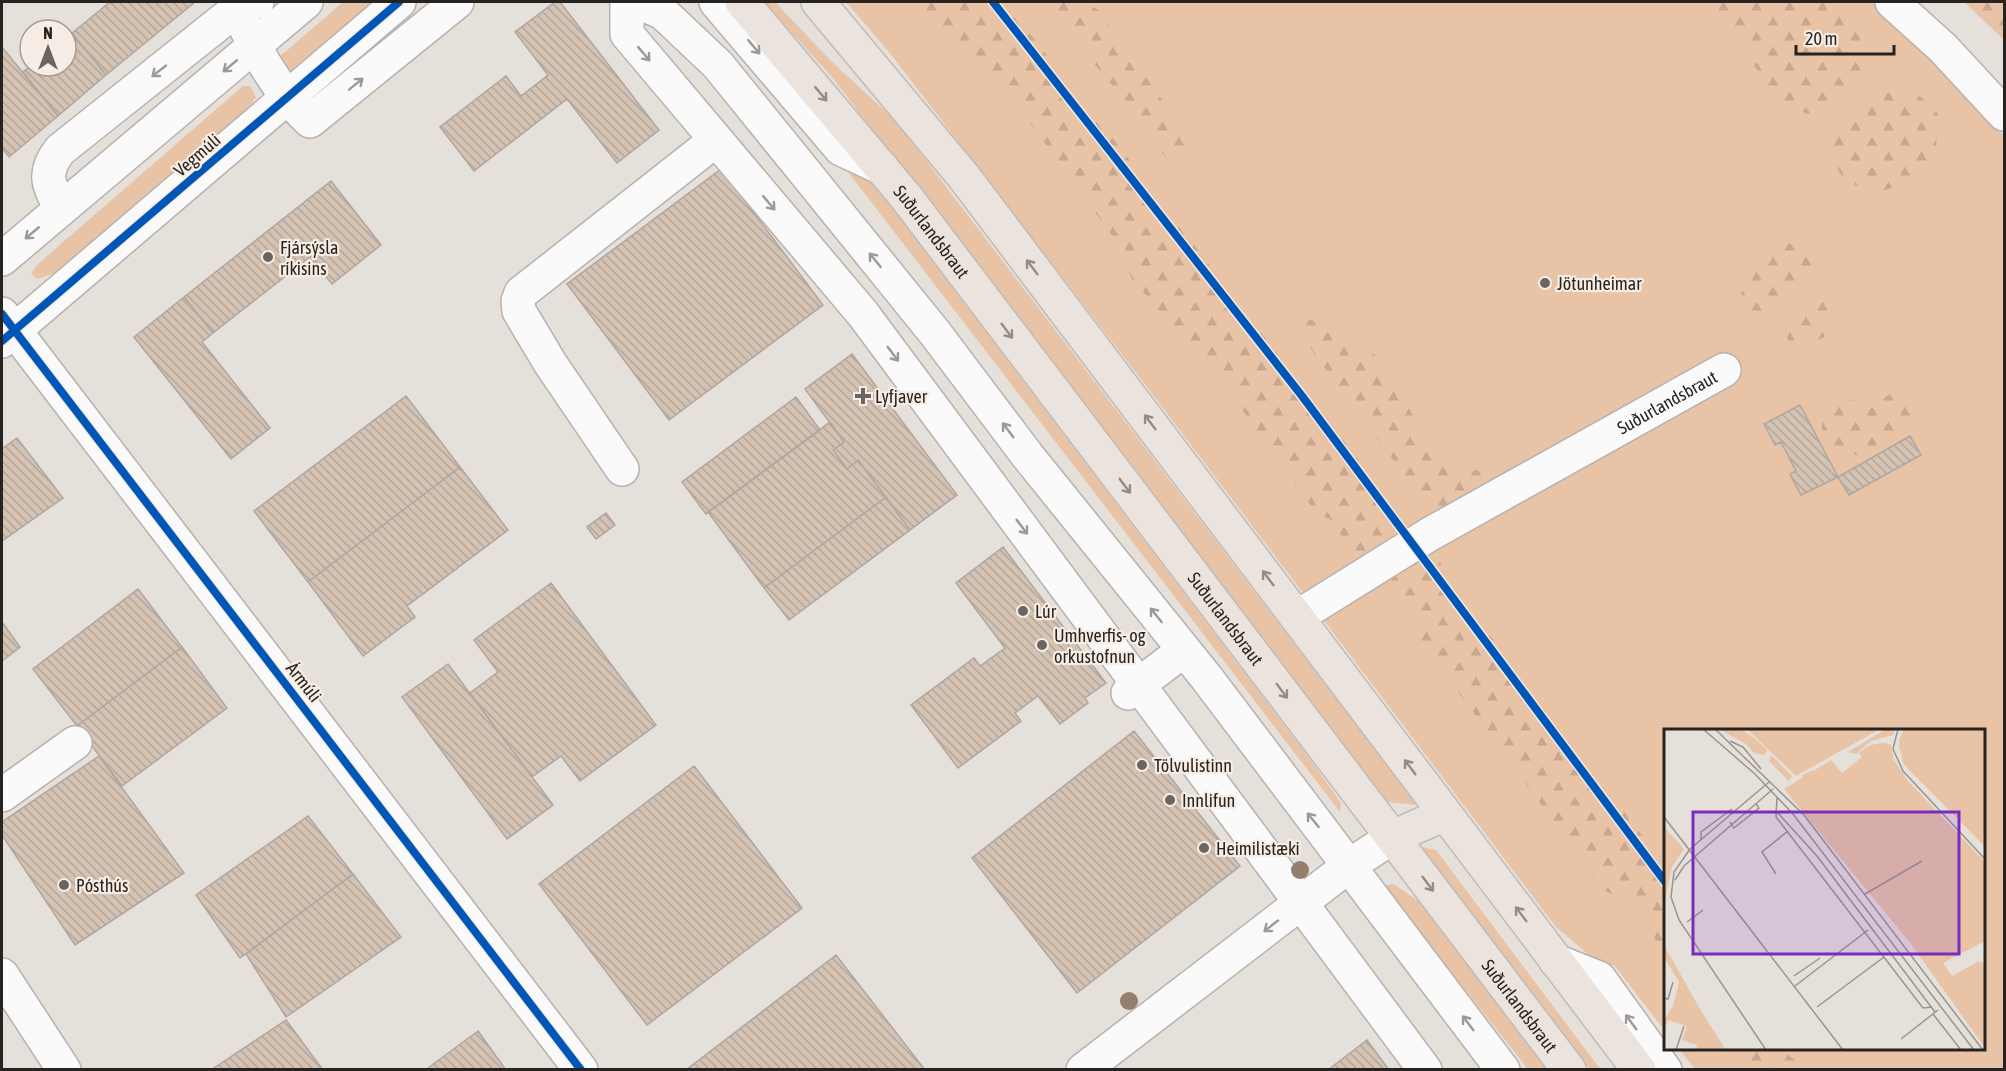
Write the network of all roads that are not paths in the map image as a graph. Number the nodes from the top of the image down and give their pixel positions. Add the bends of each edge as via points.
1 (306, 2) edge
2 (399, 2) edge
3 (457, 2) edge
4 (627, 2) edge
5 (638, 2) edge
6 (716, 2) edge
7 (742, 2) edge
8 (818, 2) edge
9 (1892, 2) edge
10 (247, 5) edge
11 (254, 46) junction
12 (286, 99) junction
13 (2004, 114) edge
14 (717, 140) junction
15 (882, 168) junction
16 (55, 197) junction
17 (2, 259) edge
18 (896, 287) junction
19 (863, 314) junction
20 (6, 329) edge
21 (1724, 370) dead end
22 (622, 469) dead end
23 (1038, 469) junction
24 (1000, 498) junction
25 (1297, 617) junction
26 (1184, 650) junction
27 (1134, 690) junction
28 (75, 743) dead end
29 (2, 795) edge
30 (1445, 814) junction
31 (1393, 837) junction
32 (1350, 865) junction
33 (1301, 903) junction
34 (1556, 961) junction
35 (2, 975) edge
36 (1501, 1068) edge
37 (64, 1070) edge
38 (581, 1070) edge
39 (1083, 1070) edge
40 (1425, 1070) edge
41 (1569, 1070) edge
42 (1639, 1070) edge
43 (1665, 1070) edge

1 - 11 street
2 - 12 street, Vegmúli
12 -> 3 street via 310,122
4 -> 14 street via 627,34
18 -> 5 street via 718,65 663,13
6 -> 15 street, Suðurlandsbraut via 841,148
7 -> 15 main road, Suðurlandsbraut
25 -> 8 main road via 964,177
9 - 13 street via 1943,48
10 - 11 street
10 -> 16 street via 60,150 48,173
11 - 12 street
11 -> 16 street
12 - 20 street, Vegmúli
14 -> 19 street
14 - 22 street via 521,293 518,301 519,311 550,363
15 -> 31 main road, Suðurlandsbraut
16 -> 17 street
18 - 19 street
23 -> 18 street
19 -> 24 street
20 - 38 street, Ármúli
21 - 25 street, Suðurlandsbraut via 1430,534
23 - 24 street
26 -> 23 street
24 -> 27 street
30 -> 25 main road
26 - 27 street
32 -> 26 street
27 - 33 street
28 - 29 street
30 - 31 main road
34 -> 30 main road
31 - 32 street
31 -> 41 main road, Suðurlandsbraut
32 - 33 street
36 -> 32 street
33 -> 39 street
33 - 40 street
34 - 42 main road
43 -> 34 street via 1599,978
35 - 37 street

